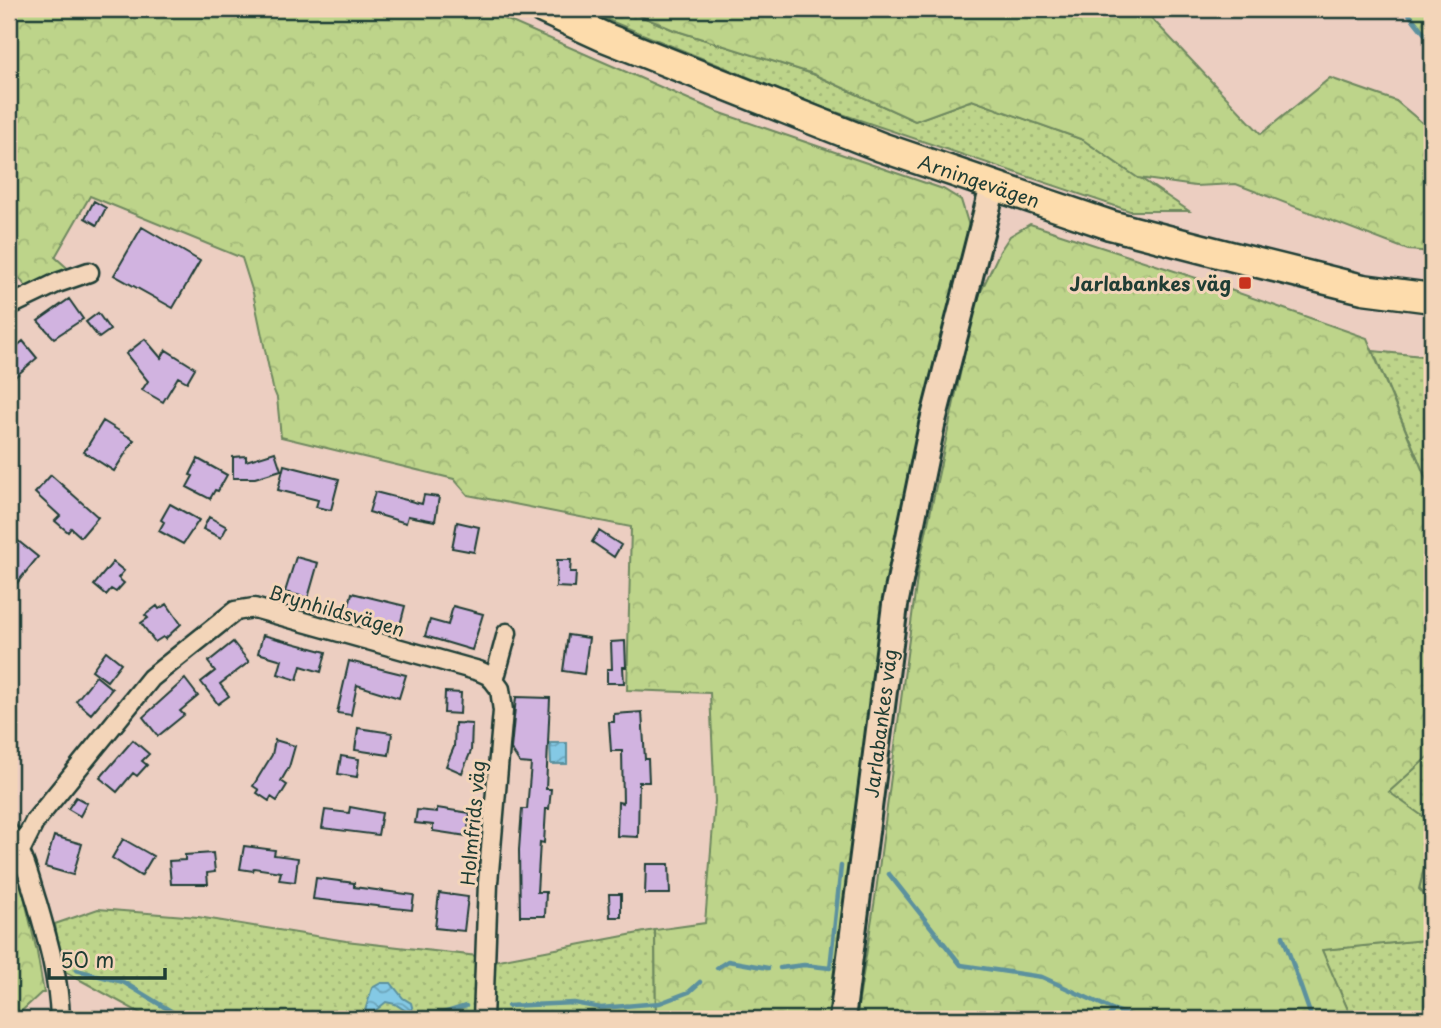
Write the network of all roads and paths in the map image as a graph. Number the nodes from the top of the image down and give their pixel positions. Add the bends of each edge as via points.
1 (543, 9) edge
2 (993, 186) junction
3 (89, 272) dead end
4 (1432, 298) edge
5 (9, 306) edge
6 (507, 634) dead end
7 (494, 681) junction
8 (9, 833) edge
9 (21, 849) junction
10 (60, 1019) edge
11 (483, 1019) edge
12 (842, 1019) edge

1 - 2 main road, Arningevägen via 856,137
2 - 4 main road, Arningevägen via 1110,225 1230,256 1363,289
2 - 12 main road, Jarlabankes väg via 932,425 895,605
3 - 5 street
6 - 7 street
7 - 9 street, Brynhildsvägen via 479,671 254,608 235,611 151,678 35,821
7 - 11 street, Holmfrids väg via 503,711 488,883
8 - 9 street
9 - 10 street via 53,959

